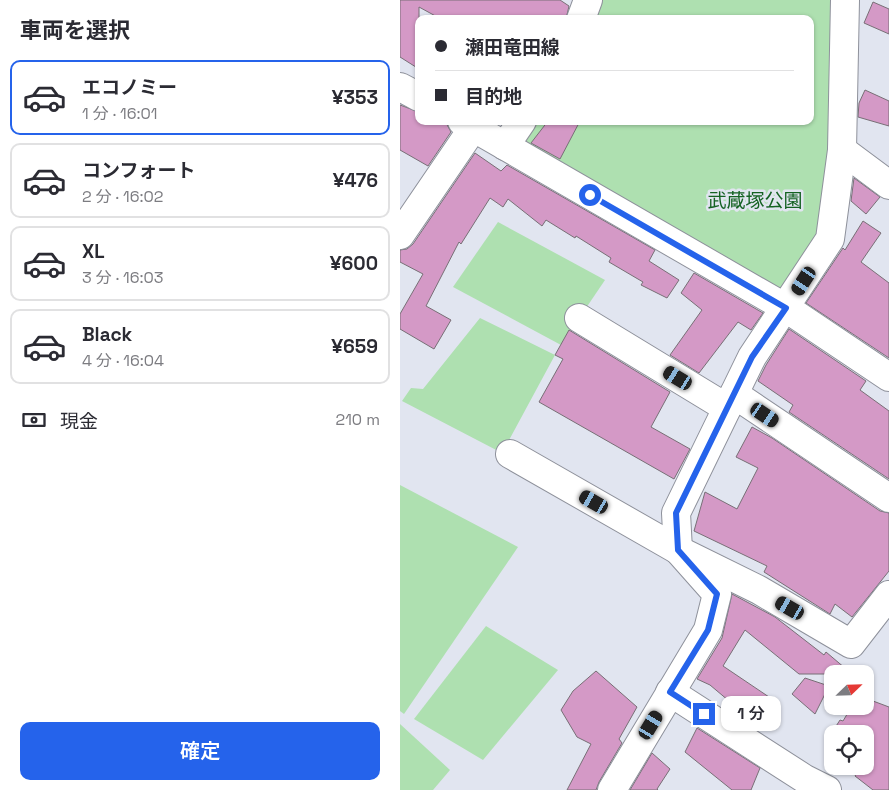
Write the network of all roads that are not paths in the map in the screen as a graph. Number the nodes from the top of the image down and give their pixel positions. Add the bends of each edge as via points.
1 (588, 0) edge
2 (845, 0) edge
3 (582, 15) edge
4 (400, 87) edge
5 (415, 95) edge
6 (466, 125) edge
7 (469, 125) edge
8 (519, 125) edge
9 (505, 146) junction
10 (842, 150) junction
11 (889, 185) edge
12 (400, 235) edge
13 (786, 308) junction
14 (579, 318) dead end
15 (889, 377) edge
16 (731, 401) junction
17 (510, 454) dead end
18 (889, 498) edge
19 (678, 550) junction
20 (889, 594) edge
21 (670, 692) junction
22 (612, 790) edge
23 (827, 790) edge

1 - 3 street
2 - 10 street
4 - 5 street
6 - 12 street
7 - 9 street
8 - 9 street
9 - 13 street
10 - 11 street
10 - 13 street via 830,239
13 - 15 street
13 - 16 street via 752,357
14 - 16 street
16 - 18 street
16 - 19 street via 676,513
17 - 19 street
19 - 20 street via 759,590 851,644
19 - 21 street via 717,594 708,630
21 - 22 street
21 - 23 street

